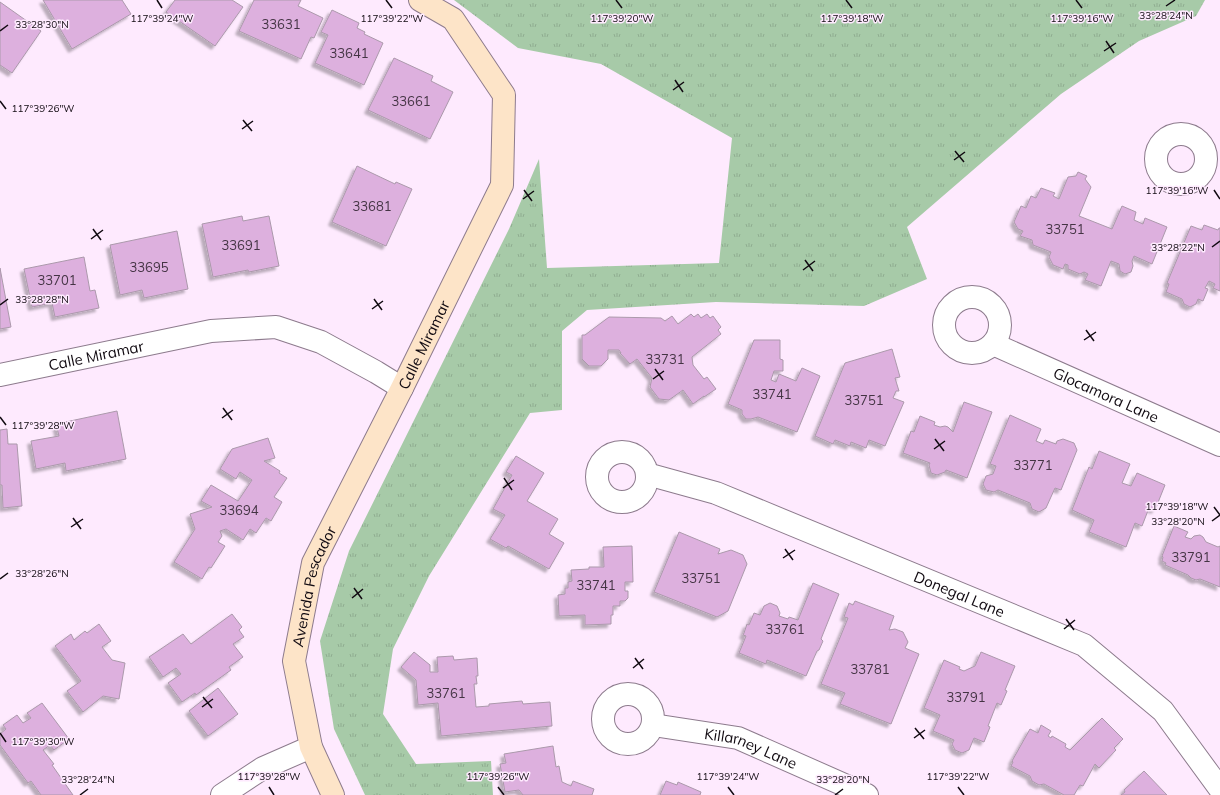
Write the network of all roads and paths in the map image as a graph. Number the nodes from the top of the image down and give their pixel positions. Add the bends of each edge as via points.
1 (420, 0) edge
2 (993, 344) dead end
3 (0, 375) edge
4 (402, 388) junction
5 (1220, 445) edge
6 (647, 474) dead end
7 (653, 725) dead end
8 (311, 747) junction
9 (1220, 789) edge
10 (222, 795) edge
11 (334, 795) edge
12 (867, 795) edge

1 - 4 street, Calle Miramar via 453,19 504,95 502,185
2 - 5 street, Glocamora Lane
3 - 4 street, Calle Miramar via 211,331 276,328 321,342
4 - 8 street, Avenida Pescador via 312,563 294,661
6 - 9 street, Donegal Lane via 716,494 1084,645 1163,711
7 - 12 street, Killarney Lane via 738,738
8 - 10 street via 262,768
8 - 11 street, Avenida Pescador

